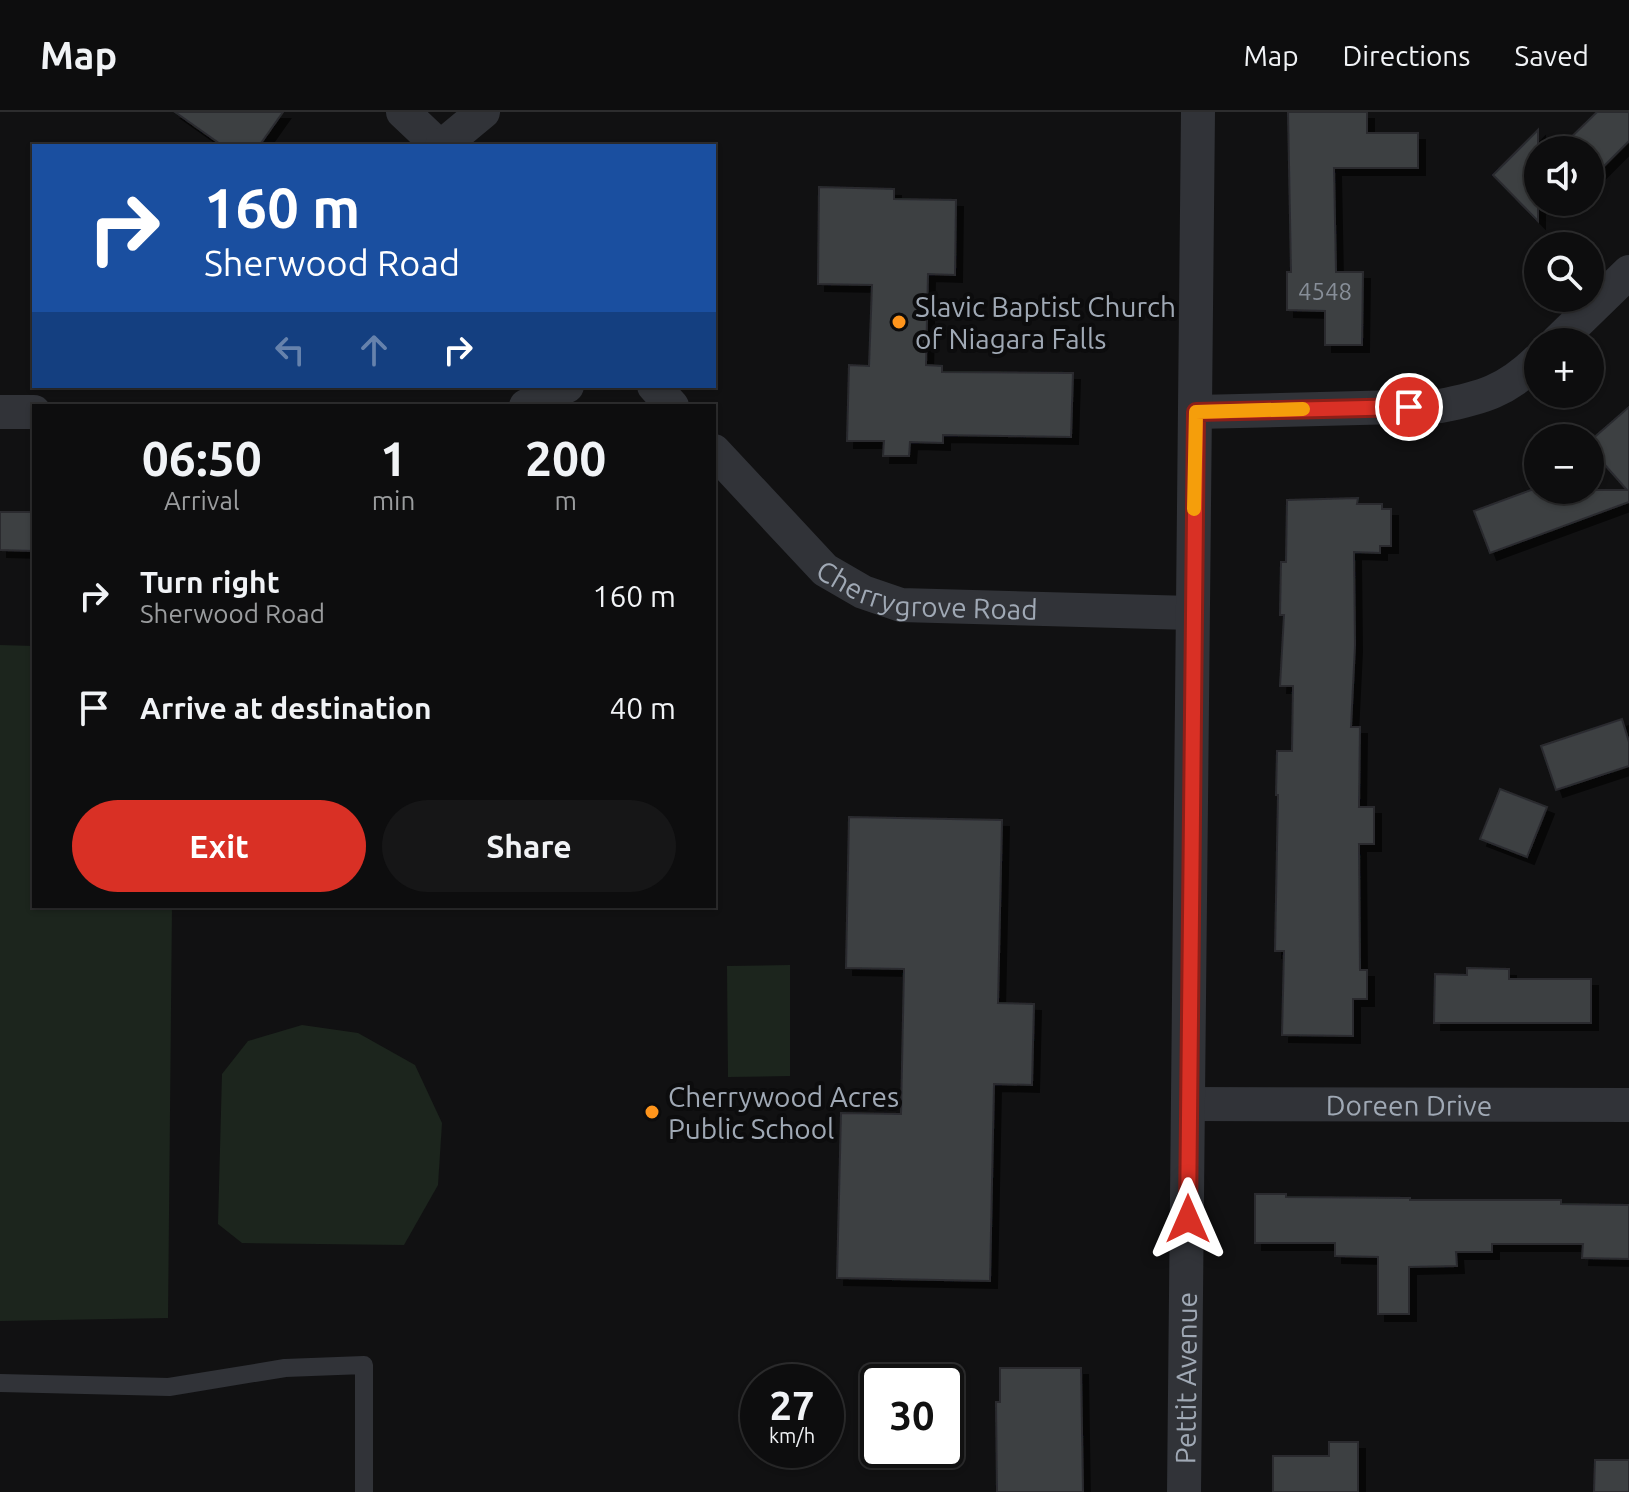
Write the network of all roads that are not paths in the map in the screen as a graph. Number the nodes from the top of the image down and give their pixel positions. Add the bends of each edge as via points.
1 (403, 112) edge
2 (483, 112) edge
3 (1198, 112) edge
4 (438, 144) edge
5 (443, 144) edge
6 (1629, 272) edge
7 (1571, 328) edge
8 (1524, 373) edge
9 (563, 388) edge
10 (656, 388) edge
11 (530, 404) edge
12 (670, 404) edge
13 (0, 412) edge
14 (32, 412) edge
15 (1196, 412) junction
16 (716, 453) edge
17 (1192, 613) junction
18 (1189, 1104) junction
19 (1629, 1105) edge
20 (0, 1383) edge
21 (364, 1492) edge
22 (1184, 1492) edge

1 - 4 street
2 - 5 street
3 - 15 street, Pettit Avenue
6 - 7 street
8 - 15 street via 1479,399 1440,406
9 - 11 street
10 - 12 street
13 - 14 street
15 - 17 street, Pettit Avenue
16 - 17 street, Cherrygrove Road via 825,570 863,592 901,605
17 - 18 street, Pettit Avenue
18 - 19 street, Doreen Drive
18 - 22 street, Pettit Avenue
20 - 21 lane via 169,1387 285,1368 364,1365

